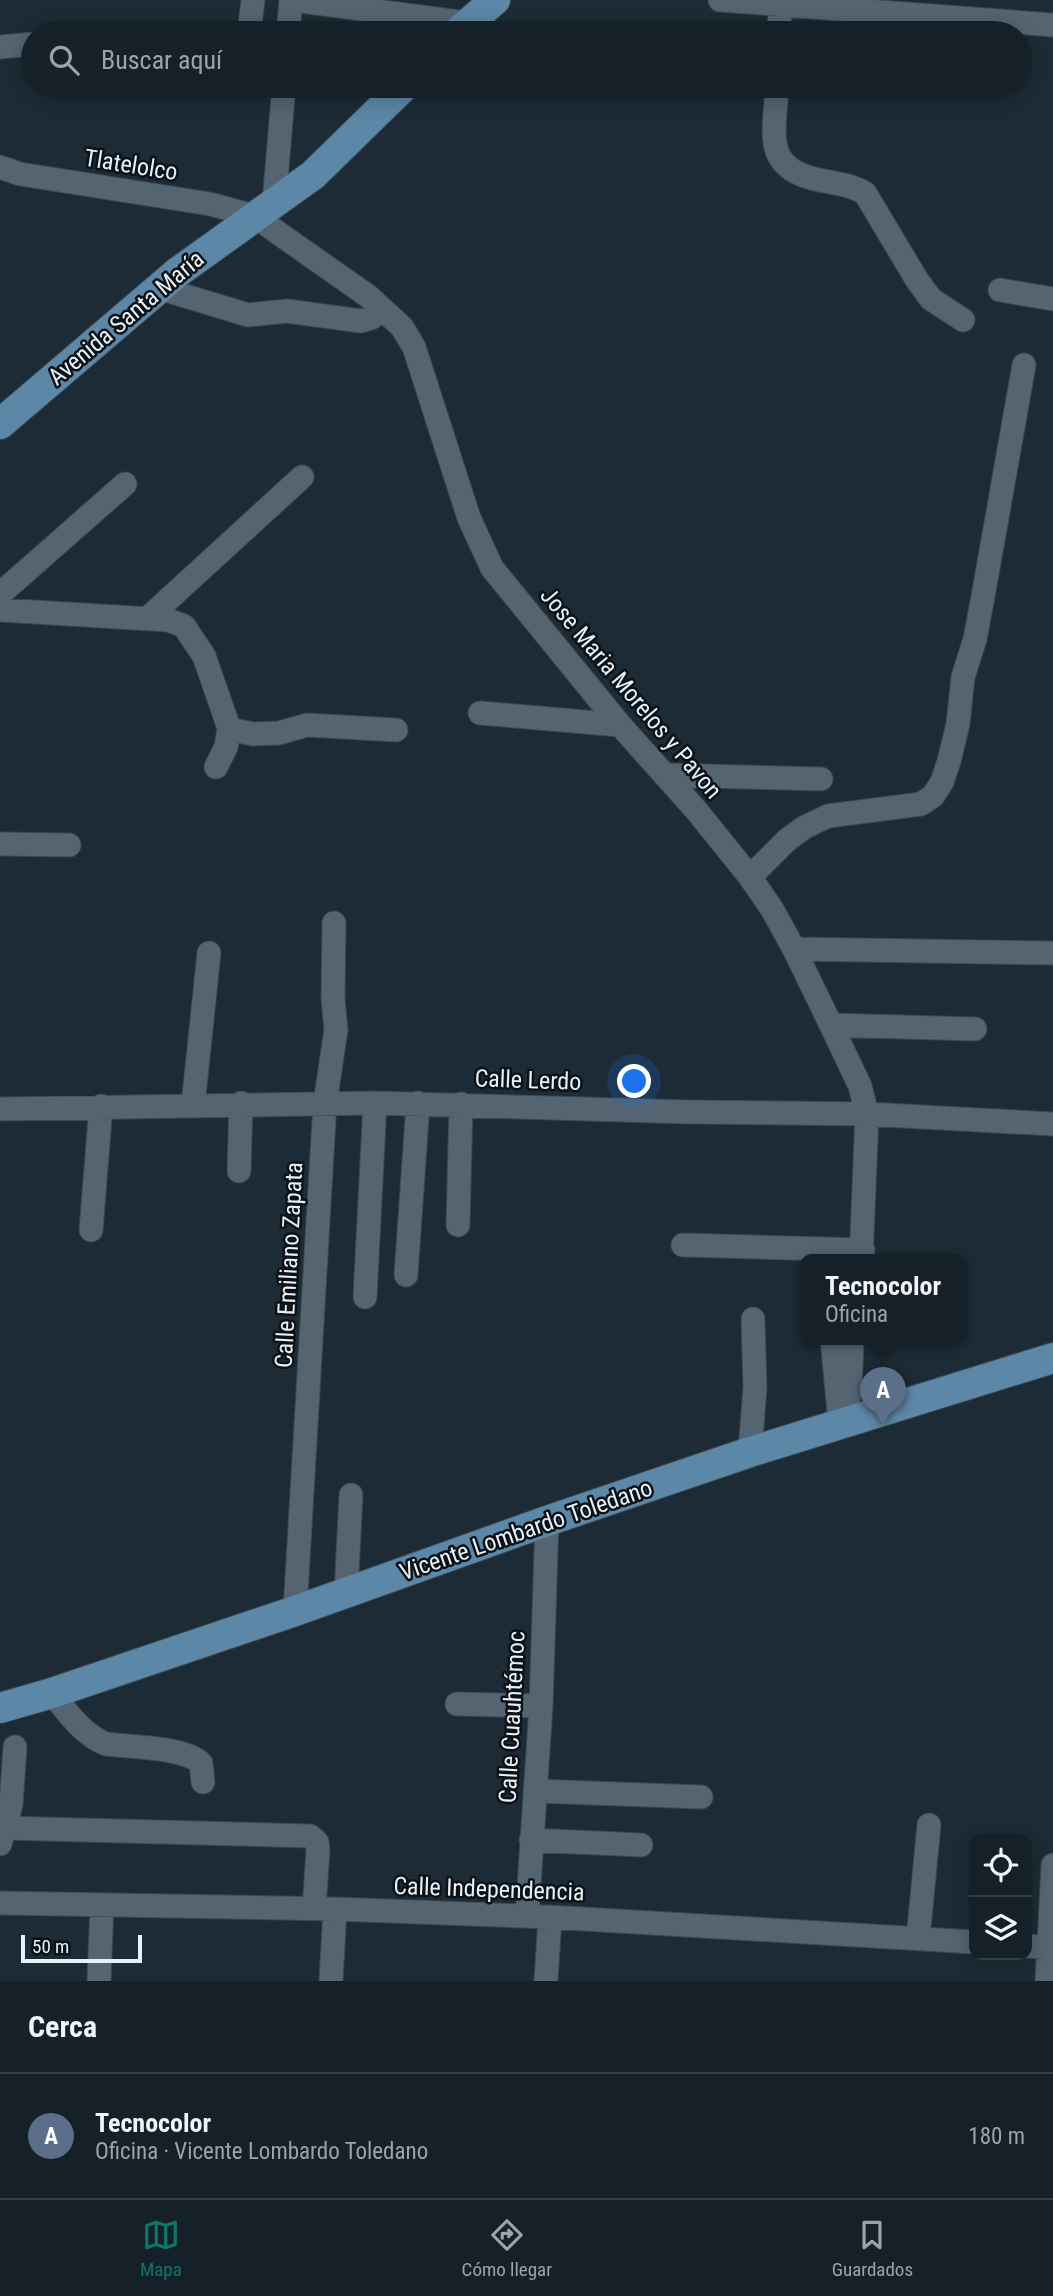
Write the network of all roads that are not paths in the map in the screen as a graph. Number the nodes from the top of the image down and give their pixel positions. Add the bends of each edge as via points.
1 (253, 0) edge
2 (294, 0) edge
3 (720, 0) edge
4 (780, 5) junction
5 (855, 5) edge
6 (473, 14) edge
7 (250, 21) edge
8 (290, 21) edge
9 (779, 21) edge
10 (1013, 21) edge
11 (1032, 23) edge
12 (1053, 25) edge
13 (21, 45) edge
14 (0, 47) edge
15 (282, 98) edge
16 (392, 98) edge
17 (777, 98) edge
18 (0, 167) edge
19 (264, 210) junction
20 (159, 288) junction
21 (1000, 290) dead end
22 (1053, 299) edge
23 (382, 309) junction
24 (962, 320) dead end
25 (1024, 365) dead end
26 (0, 424) edge
27 (302, 477) dead end
28 (125, 484) dead end
29 (0, 594) edge
30 (0, 610) edge
31 (148, 618) junction
32 (480, 713) dead end
33 (620, 725) junction
34 (229, 729) junction
35 (396, 730) dead end
36 (216, 767) dead end
37 (665, 775) junction
38 (821, 779) dead end
39 (0, 844) edge
40 (69, 845) dead end
41 (750, 877) junction
42 (334, 923) dead end
43 (794, 949) junction
44 (209, 953) dead end
45 (1053, 953) edge
46 (831, 1025) junction
47 (975, 1029) dead end
48 (241, 1103) junction
49 (325, 1103) junction
50 (374, 1103) junction
51 (418, 1104) junction
52 (461, 1104) junction
53 (193, 1105) junction
54 (101, 1106) junction
55 (0, 1109) edge
56 (867, 1114) junction
57 (1053, 1124) edge
58 (239, 1171) dead end
59 (458, 1225) dead end
60 (91, 1230) dead end
61 (683, 1245) dead end
62 (862, 1254) edge
63 (406, 1275) dead end
64 (365, 1297) dead end
65 (753, 1319) dead end
66 (833, 1345) edge
67 (851, 1345) edge
68 (1053, 1358) edge
69 (845, 1421) junction
70 (750, 1451) junction
71 (351, 1495) dead end
72 (547, 1521) junction
73 (345, 1594) junction
74 (295, 1611) junction
75 (52, 1693) junction
76 (457, 1704) dead end
77 (541, 1706) junction
78 (0, 1708) edge
79 (15, 1747) dead end
80 (203, 1782) dead end
81 (535, 1791) junction
82 (701, 1797) dead end
83 (6, 1805) edge
84 (929, 1825) dead end
85 (3, 1836) edge
86 (531, 1840) junction
87 (641, 1845) dead end
88 (1053, 1865) edge
89 (0, 1903) edge
90 (102, 1905) junction
91 (325, 1909) junction
92 (538, 1917) junction
93 (918, 1938) junction
94 (969, 1942) edge
95 (1043, 1947) edge
96 (99, 1981) edge
97 (331, 1981) edge
98 (546, 1981) edge
99 (1047, 1981) edge

1 - 7 street
2 - 6 street
2 - 8 street
3 - 4 street
4 - 5 street
4 - 9 street
5 - 10 street
11 - 12 street
13 - 14 street
15 - 19 street
16 - 19 main road, Avenida Santa María via 313,175
17 - 24 street via 775,148 779,160 800,176 865,193 931,299
18 - 19 street, Tlatelolco via 20,174
19 - 20 main road, Avenida Santa María
19 - 23 street, Jose Maria Morelos y Pavon
20 - 23 street via 248,315 287,311 361,321
20 - 26 main road, Avenida Santa María
21 - 22 street
23 - 33 street, Jose Maria Morelos y Pavon via 402,327 414,347 469,517 492,568
25 - 41 street via 982,603 942,782 921,804 828,816 805,827
27 - 31 street
28 - 29 street
30 - 31 street
31 - 34 street via 177,622 191,633 204,656
32 - 33 street
33 - 37 street, Jose Maria Morelos y Pavon
34 - 35 street via 253,734 307,725
34 - 36 street
37 - 38 street
37 - 41 street, Jose Maria Morelos y Pavon
39 - 40 street
41 - 43 street, Jose Maria Morelos y Pavon
42 - 49 street, Calle Emiliano Zapata via 337,1030
43 - 45 street
43 - 46 street, Jose Maria Morelos y Pavon
44 - 53 street
46 - 47 street
46 - 56 street, Jose Maria Morelos y Pavon via 860,1086
48 - 49 street, Calle Lerdo
48 - 53 street, Calle Lerdo
48 - 58 street
49 - 50 street, Calle Lerdo
49 - 74 street, Calle Emiliano Zapata
50 - 51 street, Calle Lerdo
50 - 64 street
51 - 52 street, Calle Lerdo
51 - 63 street
52 - 56 street, Calle Lerdo
52 - 59 street
53 - 54 street, Calle Lerdo
54 - 55 street, Calle Lerdo
54 - 60 street
56 - 57 street, Calle Lerdo
56 - 62 street, Jose Maria Morelos y Pavon
61 - 62 street
65 - 70 street via 755,1387
66 - 69 street
67 - 69 street
68 - 69 main road, Vicente Lombardo Toledano
69 - 70 main road, Vicente Lombardo Toledano
70 - 72 main road, Vicente Lombardo Toledano
71 - 73 street
72 - 73 main road, Vicente Lombardo Toledano
72 - 77 street, Calle Cuauhtémoc
73 - 74 main road, Vicente Lombardo Toledano
74 - 75 main road, Vicente Lombardo Toledano
75 - 78 main road, Vicente Lombardo Toledano
75 - 80 street via 95,1740 195,1757 201,1763
76 - 77 street
77 - 81 street, Calle Cuauhtémoc
79 - 83 street
81 - 82 street
81 - 86 street, Calle Cuauhtémoc
83 - 85 street
84 - 93 street
85 - 91 street via 310,1836 317,1842
86 - 87 street
86 - 92 street, Calle Cuauhtémoc
88 - 95 street
89 - 90 street, Calle Independencia
90 - 91 street, Calle Independencia
90 - 96 street
91 - 92 street, Calle Independencia
91 - 97 street
92 - 93 street, Calle Independencia
92 - 98 street, Calle Cuauhtémoc
93 - 94 street, Calle Independencia
95 - 99 street

